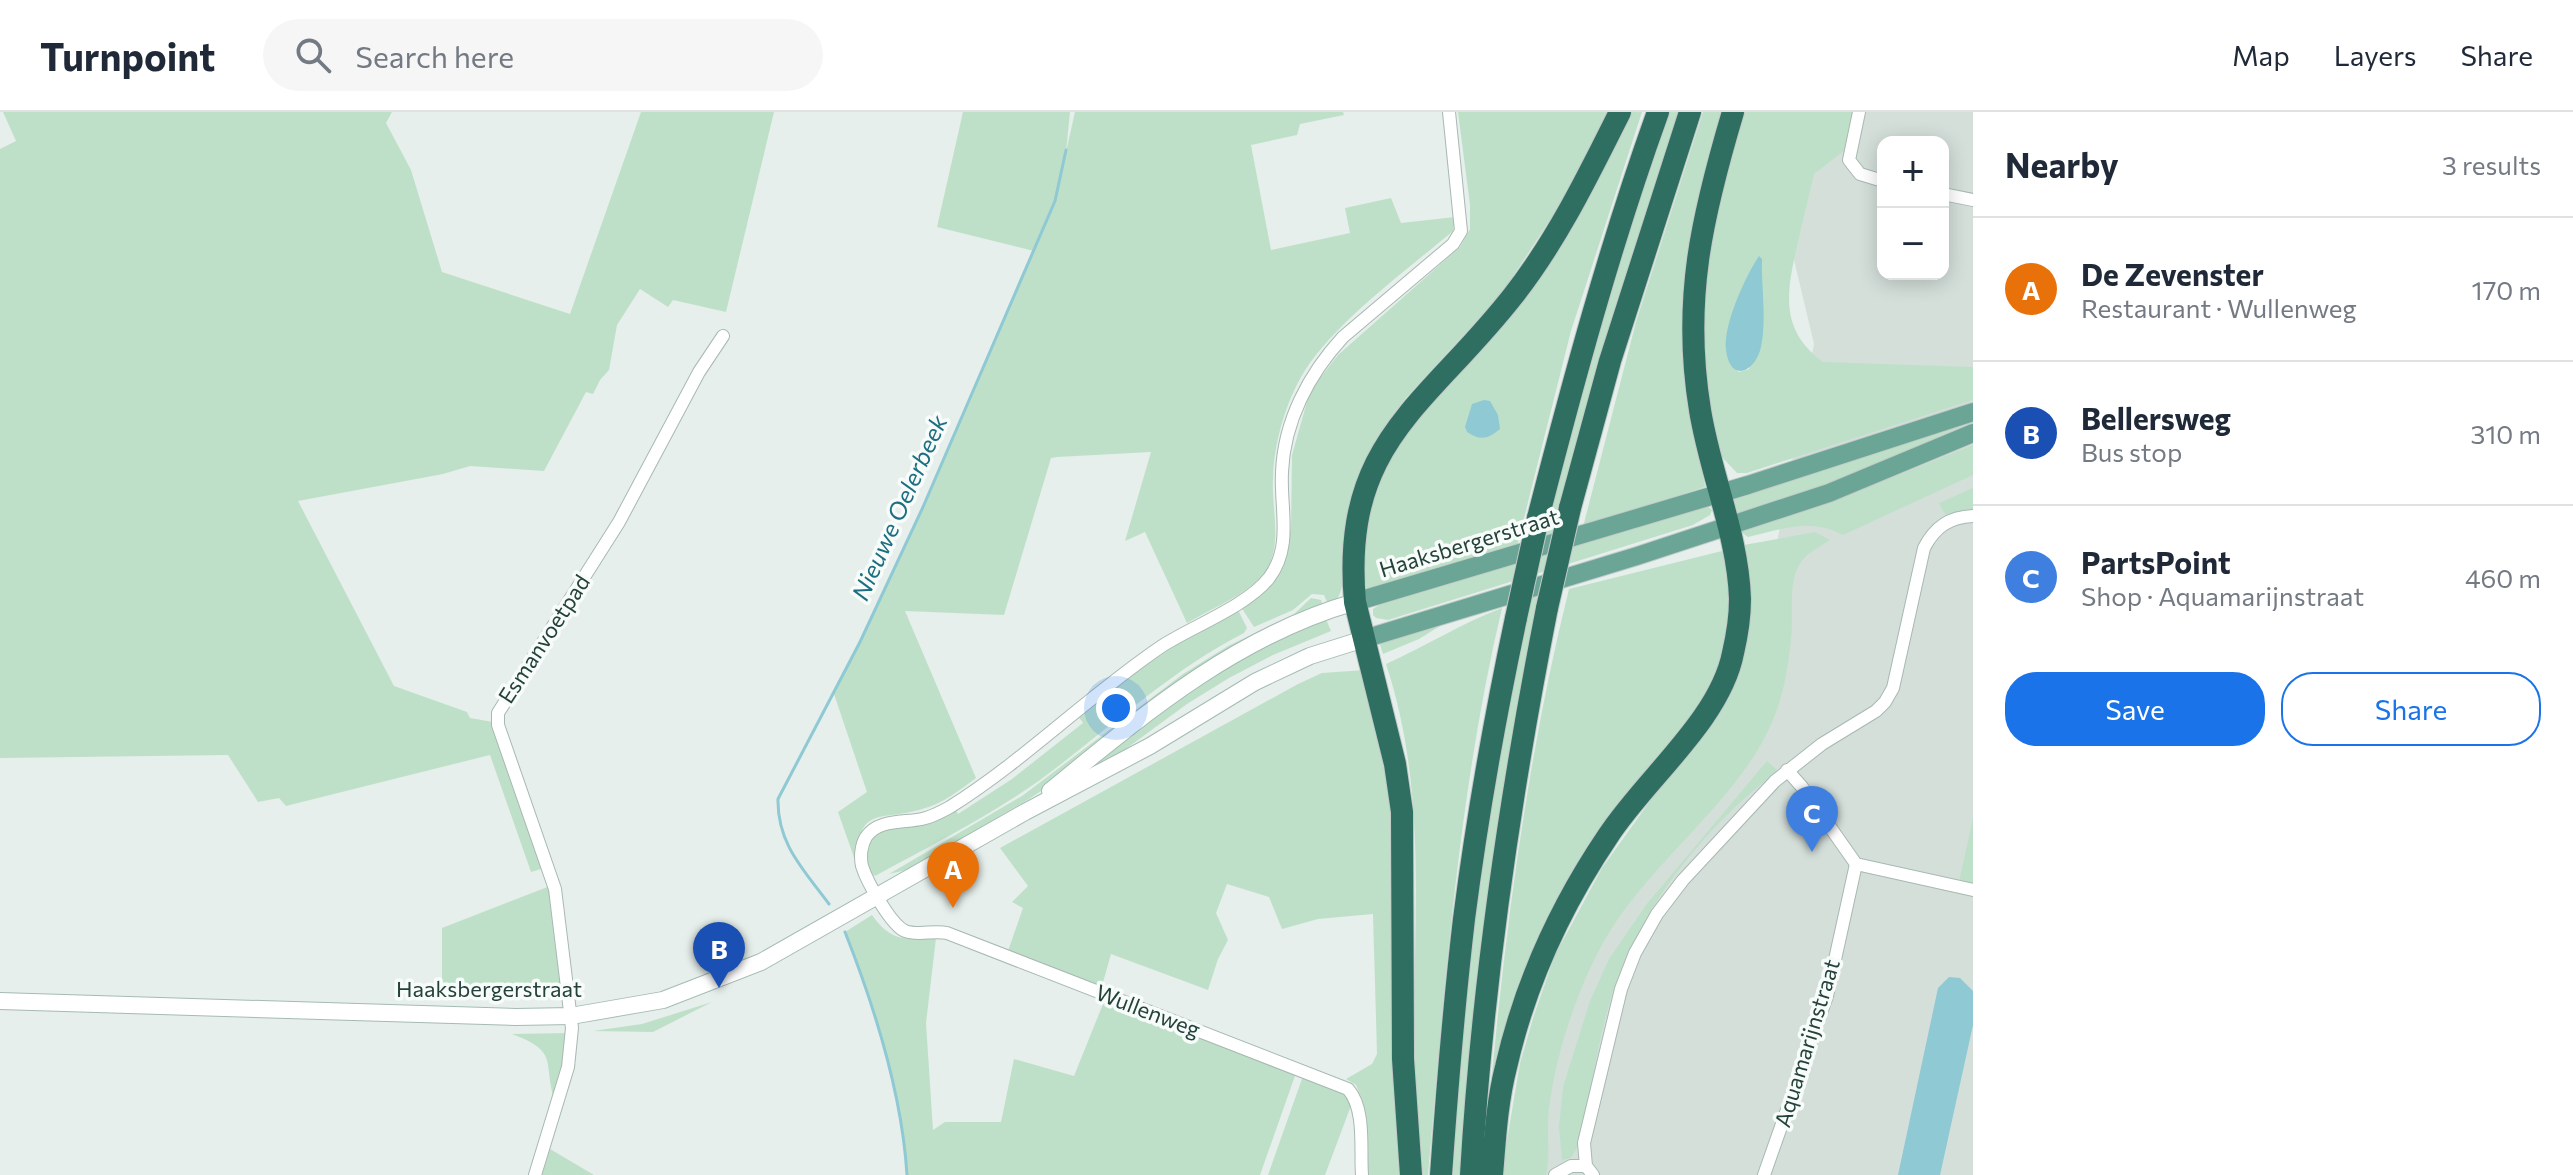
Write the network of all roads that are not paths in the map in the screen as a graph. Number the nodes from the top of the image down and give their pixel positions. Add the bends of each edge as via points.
1 (1449, 112) edge
2 (1620, 112) edge
3 (1658, 112) edge
4 (1690, 112) edge
5 (1733, 112) edge
6 (1859, 112) edge
7 (1877, 179) edge
8 (1949, 195) edge
9 (1973, 200) edge
10 (723, 336) dead end
11 (1973, 412) edge
12 (1973, 433) edge
13 (1719, 494) junction
14 (1973, 516) edge
15 (1726, 525) junction
16 (1355, 602) junction
17 (1364, 639) junction
18 (1787, 770) junction
19 (1025, 812) junction
20 (1856, 864) junction
21 (1973, 890) edge
22 (877, 896) junction
23 (0, 1001) edge
24 (571, 1016) junction
25 (1589, 1170) edge
26 (535, 1175) edge
27 (1362, 1175) edge
28 (1411, 1175) edge
29 (1441, 1175) edge
30 (1471, 1175) edge
31 (1492, 1175) edge
32 (1555, 1175) edge
33 (1764, 1175) edge

1 - 22 street via 1461,231 1453,244 1343,337 1306,386 1284,452 1283,550 1271,575 1252,594 1133,667 948,808 922,819 889,823 869,834 862,865
2 - 16 highway via 1538,263 1410,409 1378,459 1355,532
3 - 29 highway, bridge via 1575,374 1516,618 1465,917
4 - 30 highway, bridge via 1610,361 1547,608 1489,956
5 - 13 highway via 1698,252 1691,333 1700,410
6 - 7 street via 1849,160 1860,174
8 - 9 street
10 - 24 street, Esmanvoetpad via 619,522 498,713 555,889
11 - 13 main road, Haaksbergerstraat
12 - 15 main road, Haaksbergerstraat via 1853,484
13 - 15 highway
13 - 16 main road, Haaksbergerstraat
14 - 18 street via 1944,523 1924,548 1893,688 1885,702
15 - 17 main road, Haaksbergerstraat
15 - 31 highway via 1740,602 1733,655 1721,690 1609,834 1545,947 1505,1069
16 - 17 highway
16 - 19 main road, Haaksbergerstraat via 1266,637 1211,667 1153,707
17 - 19 main road, Haaksbergerstraat via 1310,656 1255,682 1150,746
17 - 28 highway via 1402,812 1403,1059
18 - 20 street
18 - 25 street via 1683,880 1645,933 1612,1020 1584,1143
19 - 22 main road, Haaksbergerstraat
20 - 21 street
20 - 33 street, Aquamarijnstraat via 1822,1011
22 - 24 main road, Haaksbergerstraat via 761,962 663,1000
22 - 27 street, Wullenweg via 905,931 947,933 1348,1089 1358,1114
23 - 24 main road, Haaksbergerstraat
24 - 26 street via 570,1057
25 - 32 street via 1571,1166

